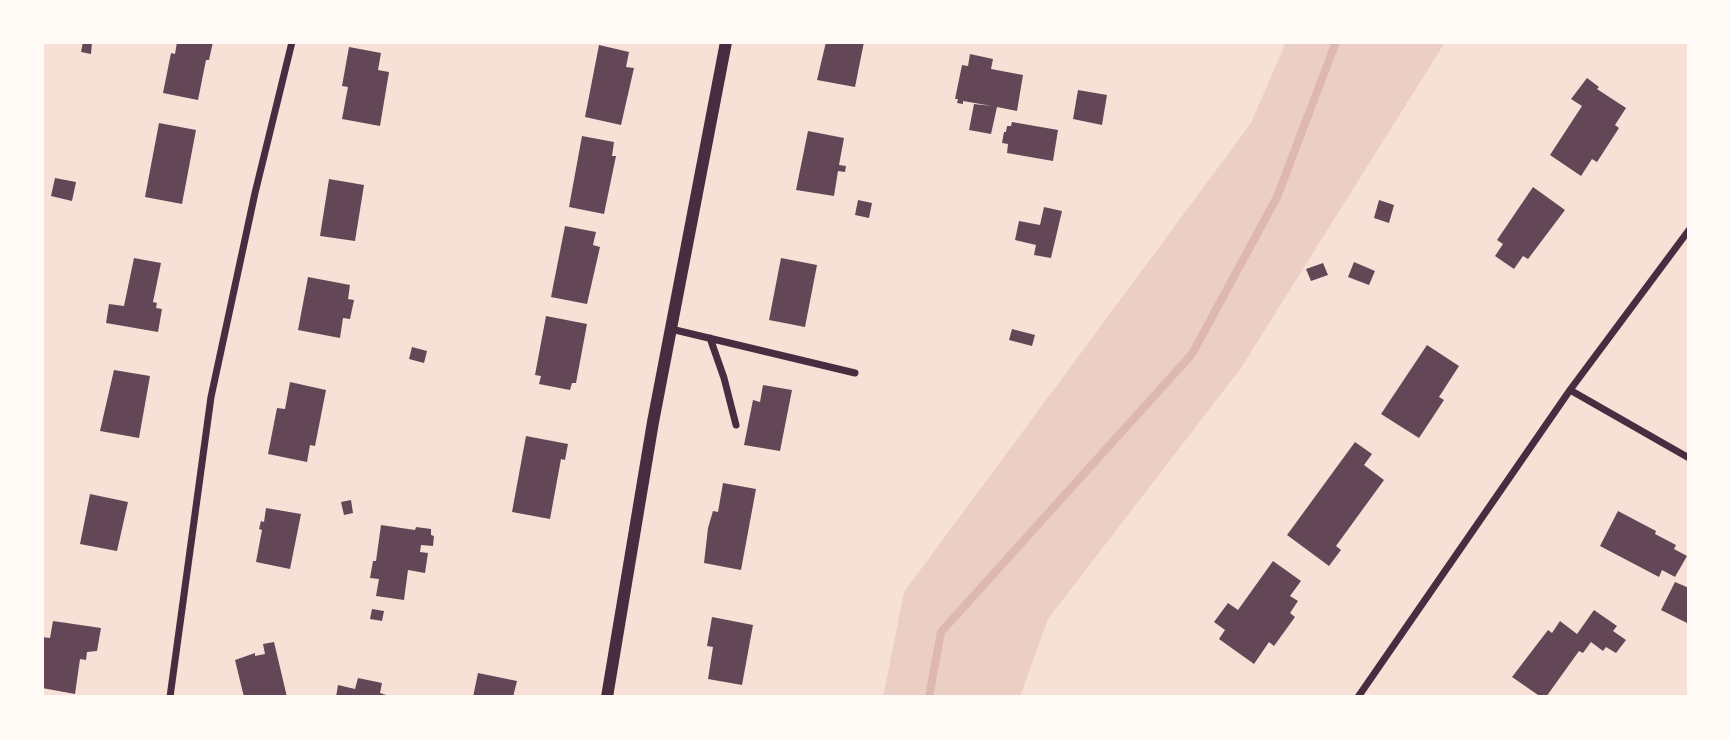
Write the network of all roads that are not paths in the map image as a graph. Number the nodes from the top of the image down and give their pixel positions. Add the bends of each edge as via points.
1 (292, 42) edge
2 (726, 42) edge
3 (1689, 230) edge
4 (671, 329) junction
5 (710, 338) junction
6 (855, 373) dead end
7 (1570, 390) junction
8 (736, 425) dead end
9 (1689, 458) edge
10 (170, 697) edge
11 (607, 697) edge
12 (1358, 697) edge

1 - 10 street via 211,397
2 - 4 street
3 - 7 street
4 - 5 street
4 - 11 street
5 - 6 street
5 - 8 street
7 - 9 street
7 - 12 street

